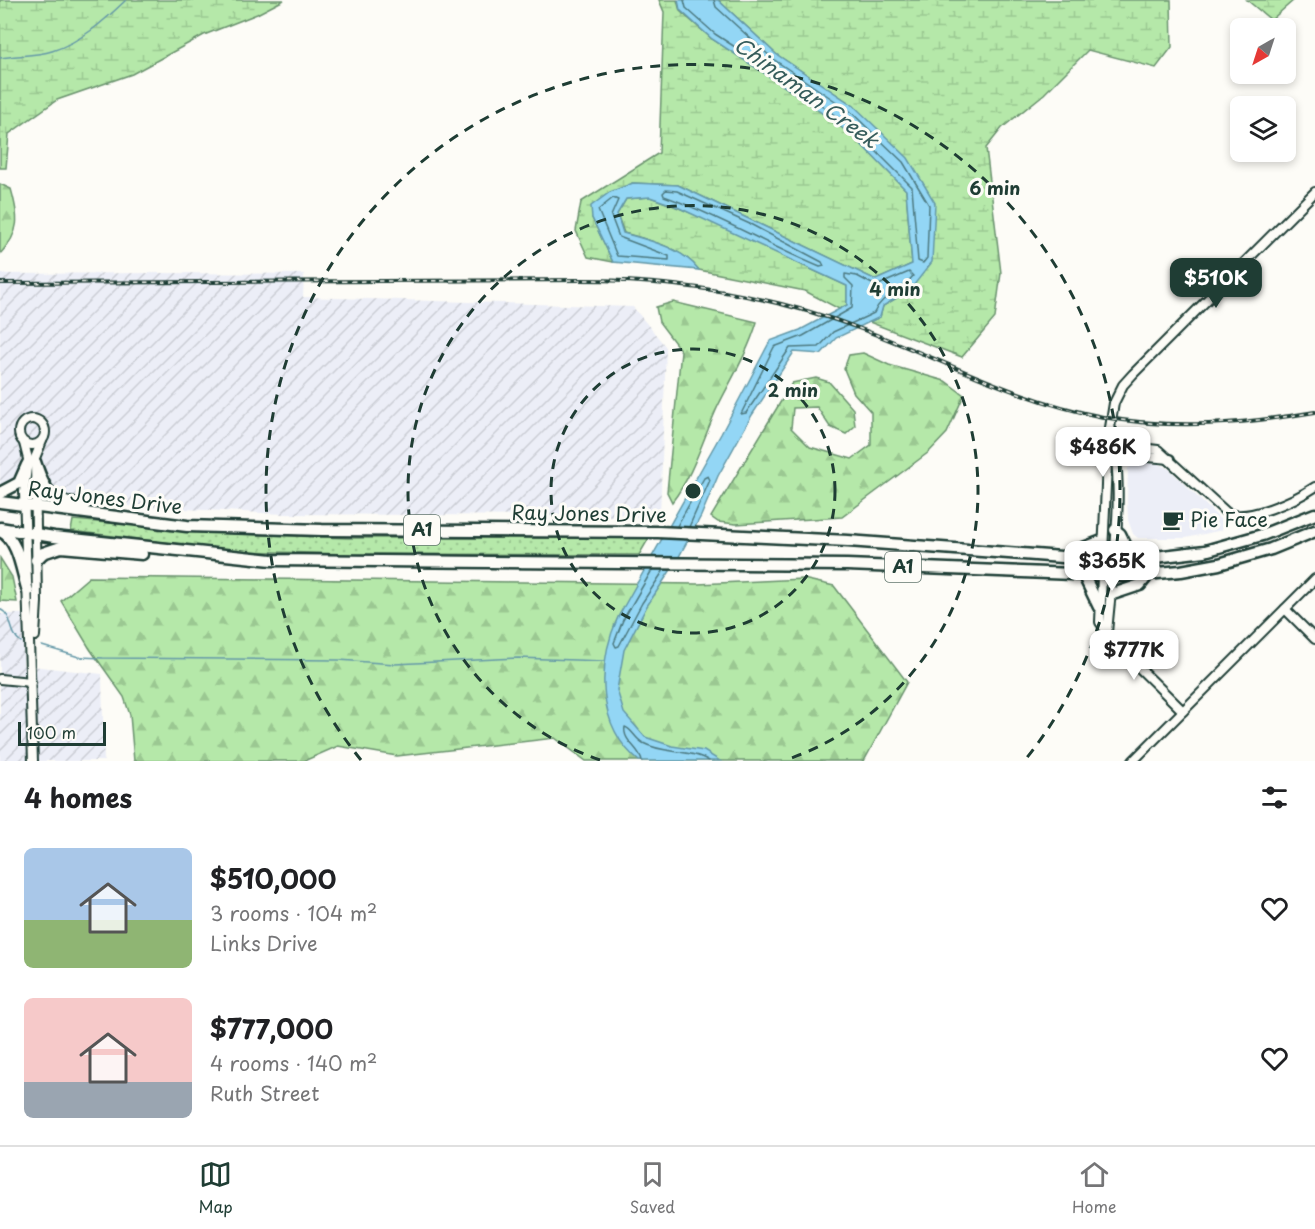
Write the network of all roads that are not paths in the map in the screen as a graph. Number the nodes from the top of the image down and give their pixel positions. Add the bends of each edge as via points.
1 (1315, 192) edge
2 (1110, 425) junction
3 (42, 441) junction
4 (24, 443) junction
5 (1115, 445) junction
6 (1107, 451) junction
7 (1116, 455) junction
8 (1172, 460) junction
9 (31, 464) junction
10 (1315, 487) edge
11 (0, 493) edge
12 (0, 502) edge
13 (30, 507) junction
14 (1315, 514) edge
15 (187, 526) junction
16 (0, 530) edge
17 (1114, 530) junction
18 (1315, 531) edge
19 (31, 533) junction
20 (1102, 541) junction
21 (197, 554) junction
22 (1072, 557) junction
23 (1132, 559) junction
24 (36, 560) junction
25 (1107, 560) junction
26 (1148, 575) junction
27 (1084, 576) junction
28 (1106, 576) junction
29 (1315, 579) edge
30 (28, 591) junction
31 (1110, 595) junction
32 (1099, 607) junction
33 (1285, 609) junction
34 (1107, 633) junction
35 (1315, 639) edge
36 (0, 679) edge
37 (32, 682) junction
38 (1183, 711) junction
39 (33, 712) junction
40 (33, 761) edge
41 (1133, 761) edge

1 - 2 street via 1128,379 1114,403
2 - 5 street
2 - 6 street
3 - 4 street via 36,445
3 - 4 street via 44,426 30,418 19,428
3 - 9 street
4 - 9 street
5 - 6 street
5 - 7 street
5 - 8 street via 1156,449
6 - 7 street
6 - 20 street
7 - 8 street
7 - 17 street
8 - 10 street via 1226,512 1237,517 1261,511
9 - 11 highway via 19,483
9 - 13 street
9 - 15 highway via 58,501 158,517
12 - 13 highway, Ray Jones Drive / A1
13 - 15 highway, Ray Jones Drive / A1
13 - 19 street
14 - 23 highway, Ray Jones Drive / A1 via 1220,547
15 - 22 highway, Ray Jones Drive / A1 via 658,532
16 - 19 highway, A1
16 - 30 highway via 13,544
17 - 23 highway
17 - 25 street
18 - 26 highway, A1 via 1229,561
19 - 21 highway, A1
19 - 24 street
19 - 30 street
20 - 22 highway
20 - 25 street
21 - 24 highway via 117,554 61,547
21 - 27 highway, A1 via 306,561 847,564
22 - 25 highway, Ray Jones Drive / A1
23 - 25 highway, Ray Jones Drive / A1
24 - 39 street
25 - 28 street
26 - 28 highway, A1
26 - 31 highway via 1140,585
27 - 28 highway, A1
27 - 32 highway
28 - 31 street
28 - 32 street
29 - 33 street
30 - 37 street
31 - 34 street
32 - 34 street via 1100,622
33 - 35 street
33 - 38 street
34 - 38 street
36 - 37 street
37 - 39 street
38 - 41 street
39 - 40 street

